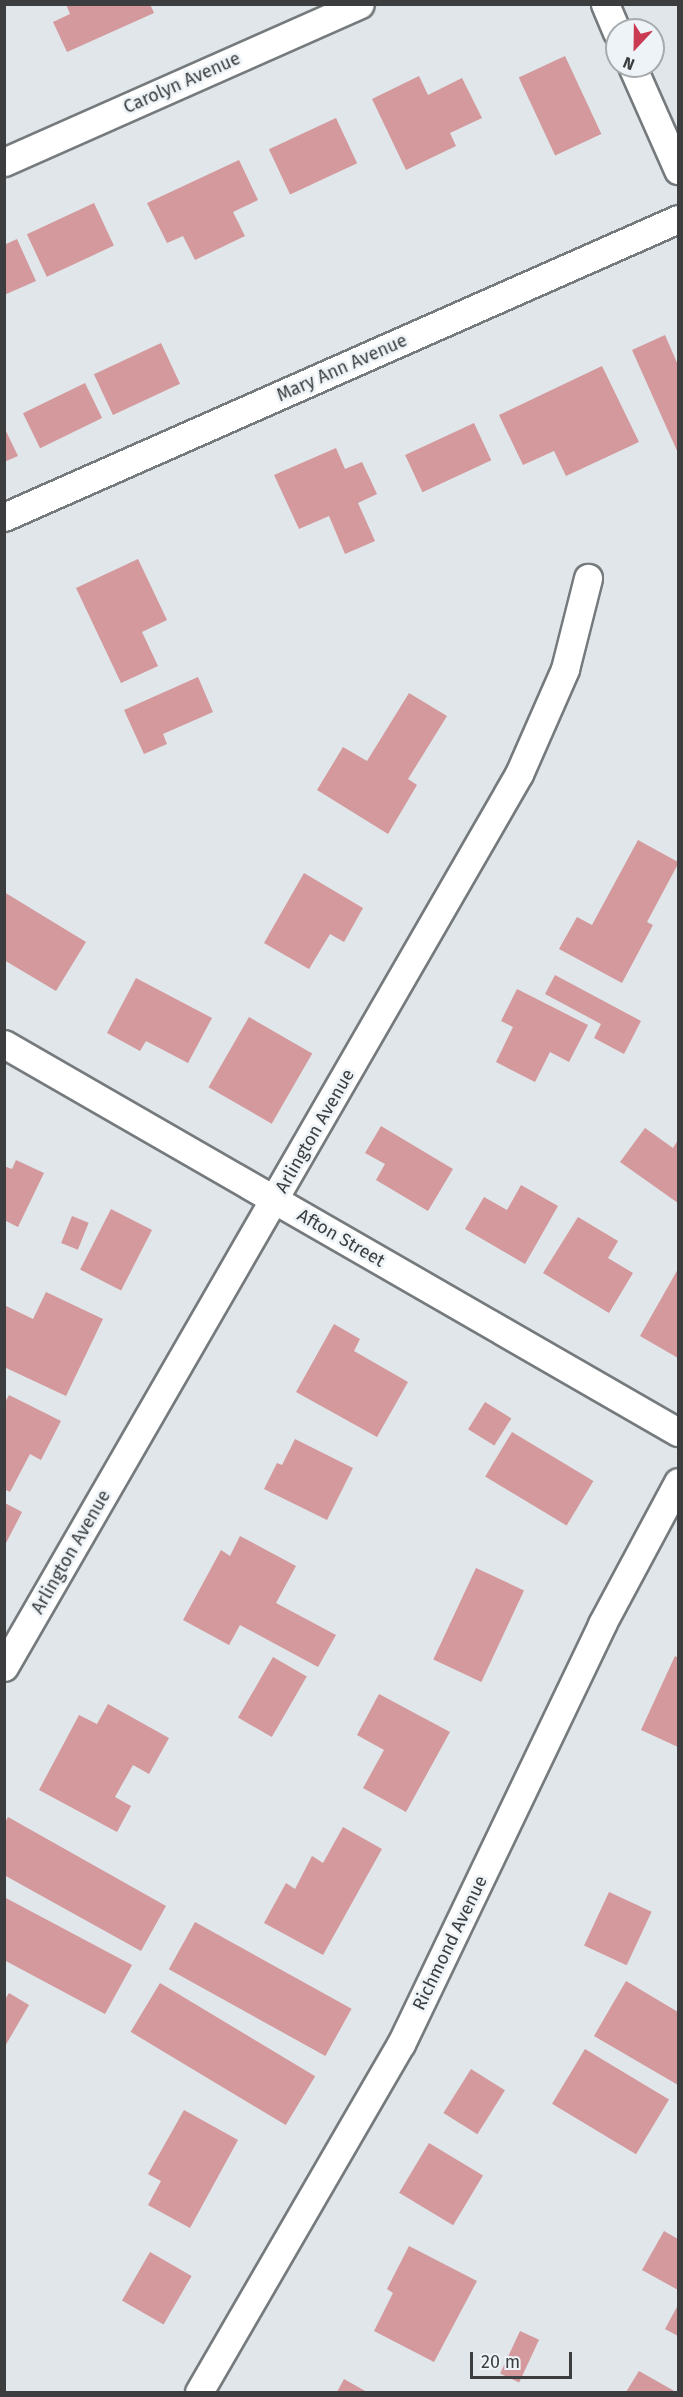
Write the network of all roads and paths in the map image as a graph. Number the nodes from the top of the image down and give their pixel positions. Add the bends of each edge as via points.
1 (360, 4) edge
2 (605, 4) edge
3 (611, 18) edge
4 (637, 78) edge
5 (4, 162) edge
6 (678, 170) edge
7 (678, 219) edge
8 (4, 517) edge
9 (588, 578) dead end
10 (4, 1044) edge
11 (275, 1200) junction
12 (678, 1432) edge
13 (678, 1482) edge
14 (4, 1667) edge
15 (199, 2392) edge

1 - 5 street, Carolyn Avenue
2 - 3 street
4 - 6 street
7 - 8 street, Mary Ann Avenue
9 - 11 street, Arlington Avenue via 565,669 519,774
10 - 11 street, Afton Street
11 - 12 street, Afton Street
11 - 14 street, Arlington Avenue
13 - 15 street, Richmond Avenue via 602,1624 401,2044

